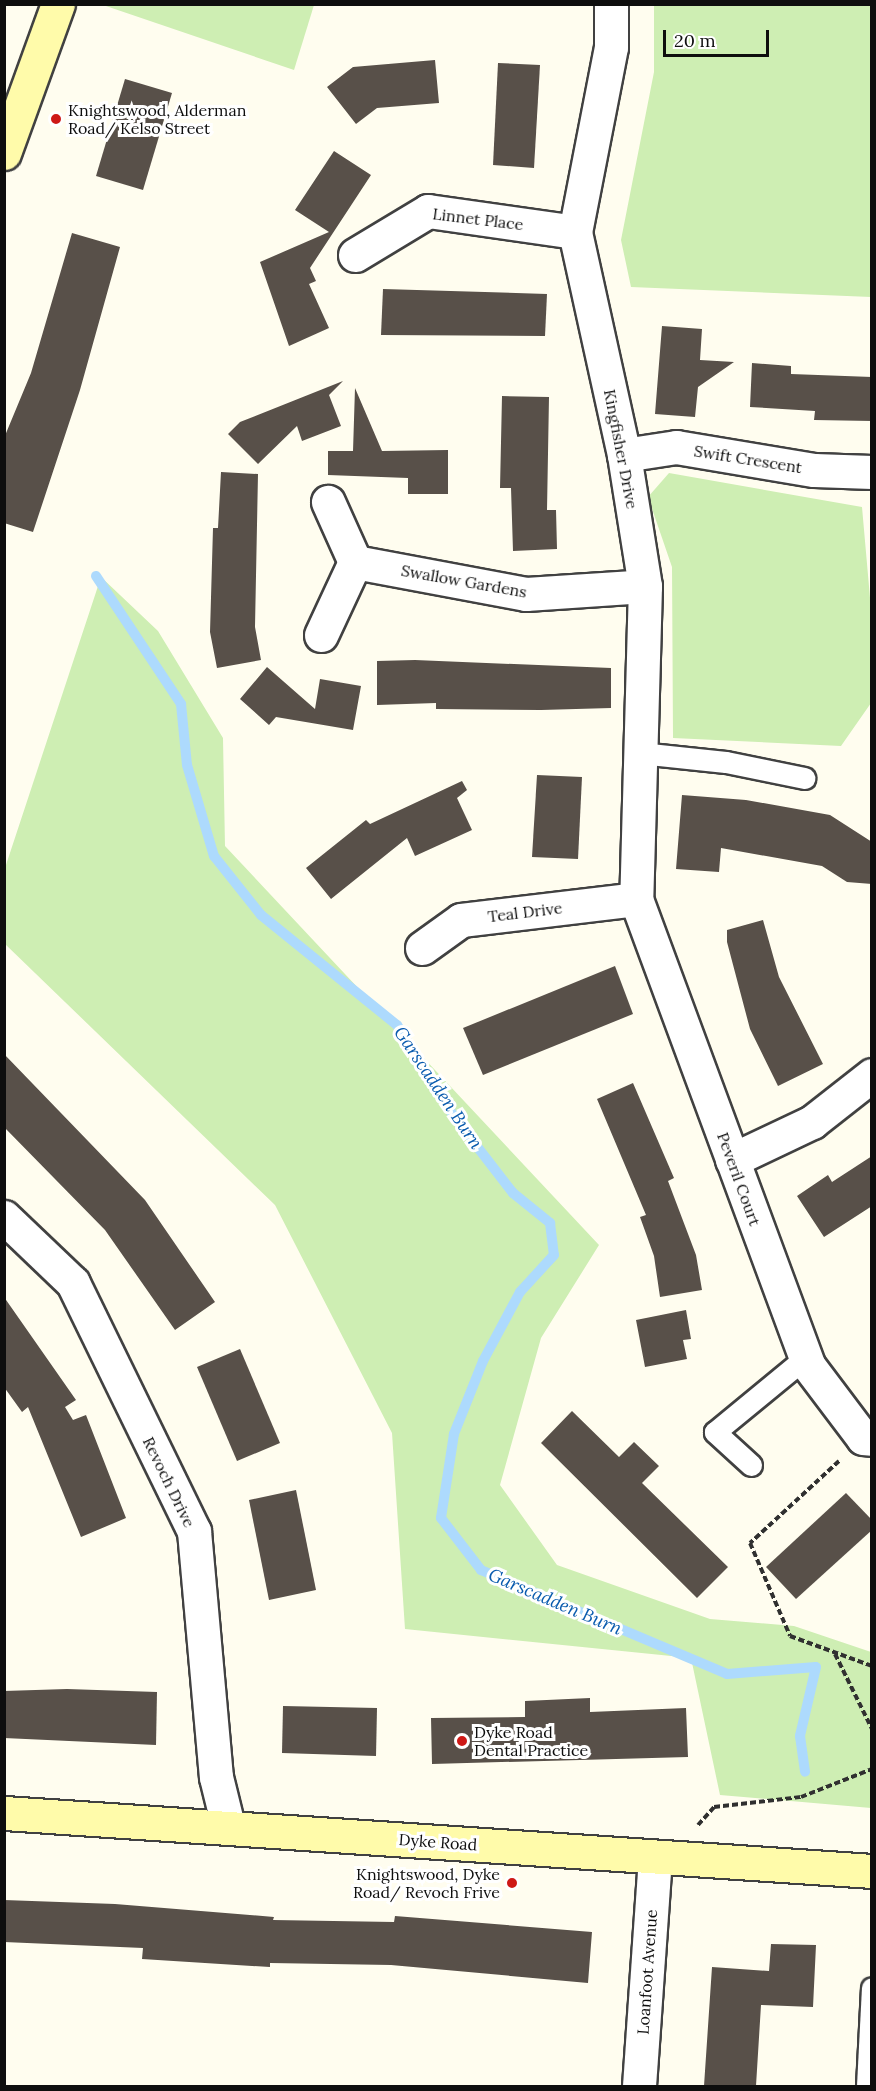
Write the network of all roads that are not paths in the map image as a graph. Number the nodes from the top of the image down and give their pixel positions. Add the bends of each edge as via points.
1 (58, 4) edge
2 (611, 4) edge
3 (4, 153) edge
4 (575, 232) junction
5 (355, 255) dead end
6 (624, 455) junction
7 (872, 472) edge
8 (328, 502) dead end
9 (355, 562) junction
10 (645, 586) junction
11 (321, 635) dead end
12 (640, 753) junction
13 (804, 778) dead end
14 (636, 898) junction
15 (422, 948) dead end
16 (872, 1075) edge
17 (732, 1160) junction
18 (4, 1217) edge
19 (805, 1358) junction
20 (868, 1439) edge
21 (751, 1465) dead end
22 (4, 1813) edge
23 (228, 1827) junction
24 (655, 1858) junction
25 (872, 1871) edge
26 (872, 1988) edge
27 (639, 2086) edge
28 (867, 2086) edge

1 - 3 street
2 - 4 street, Kingfisher Drive via 611,47
4 - 5 street, Linnet Place via 428,211
4 - 6 street, Kingfisher Drive
6 - 7 street, Swift Crescent via 676,447 814,470
6 - 10 street, Kingfisher Drive
8 - 9 street
9 - 10 street, Swallow Gardens via 526,594
9 - 11 street
10 - 12 street, Kingfisher Drive
12 - 13 lane via 726,762
12 - 14 street, Kingfisher Drive
14 - 15 street, Teal Drive via 460,920
14 - 17 street, Peveril Court
16 - 17 street via 812,1122
17 - 19 street, Peveril Court
18 - 23 street, Revoch Drive via 73,1283 194,1531 216,1777
19 - 20 street, Peveril Court
19 - 21 lane via 715,1432
22 - 23 street, Dyke Road
23 - 24 street, Dyke Road
24 - 25 street, Dyke Road
24 - 27 street, Loanfoot Avenue
26 - 28 lane

